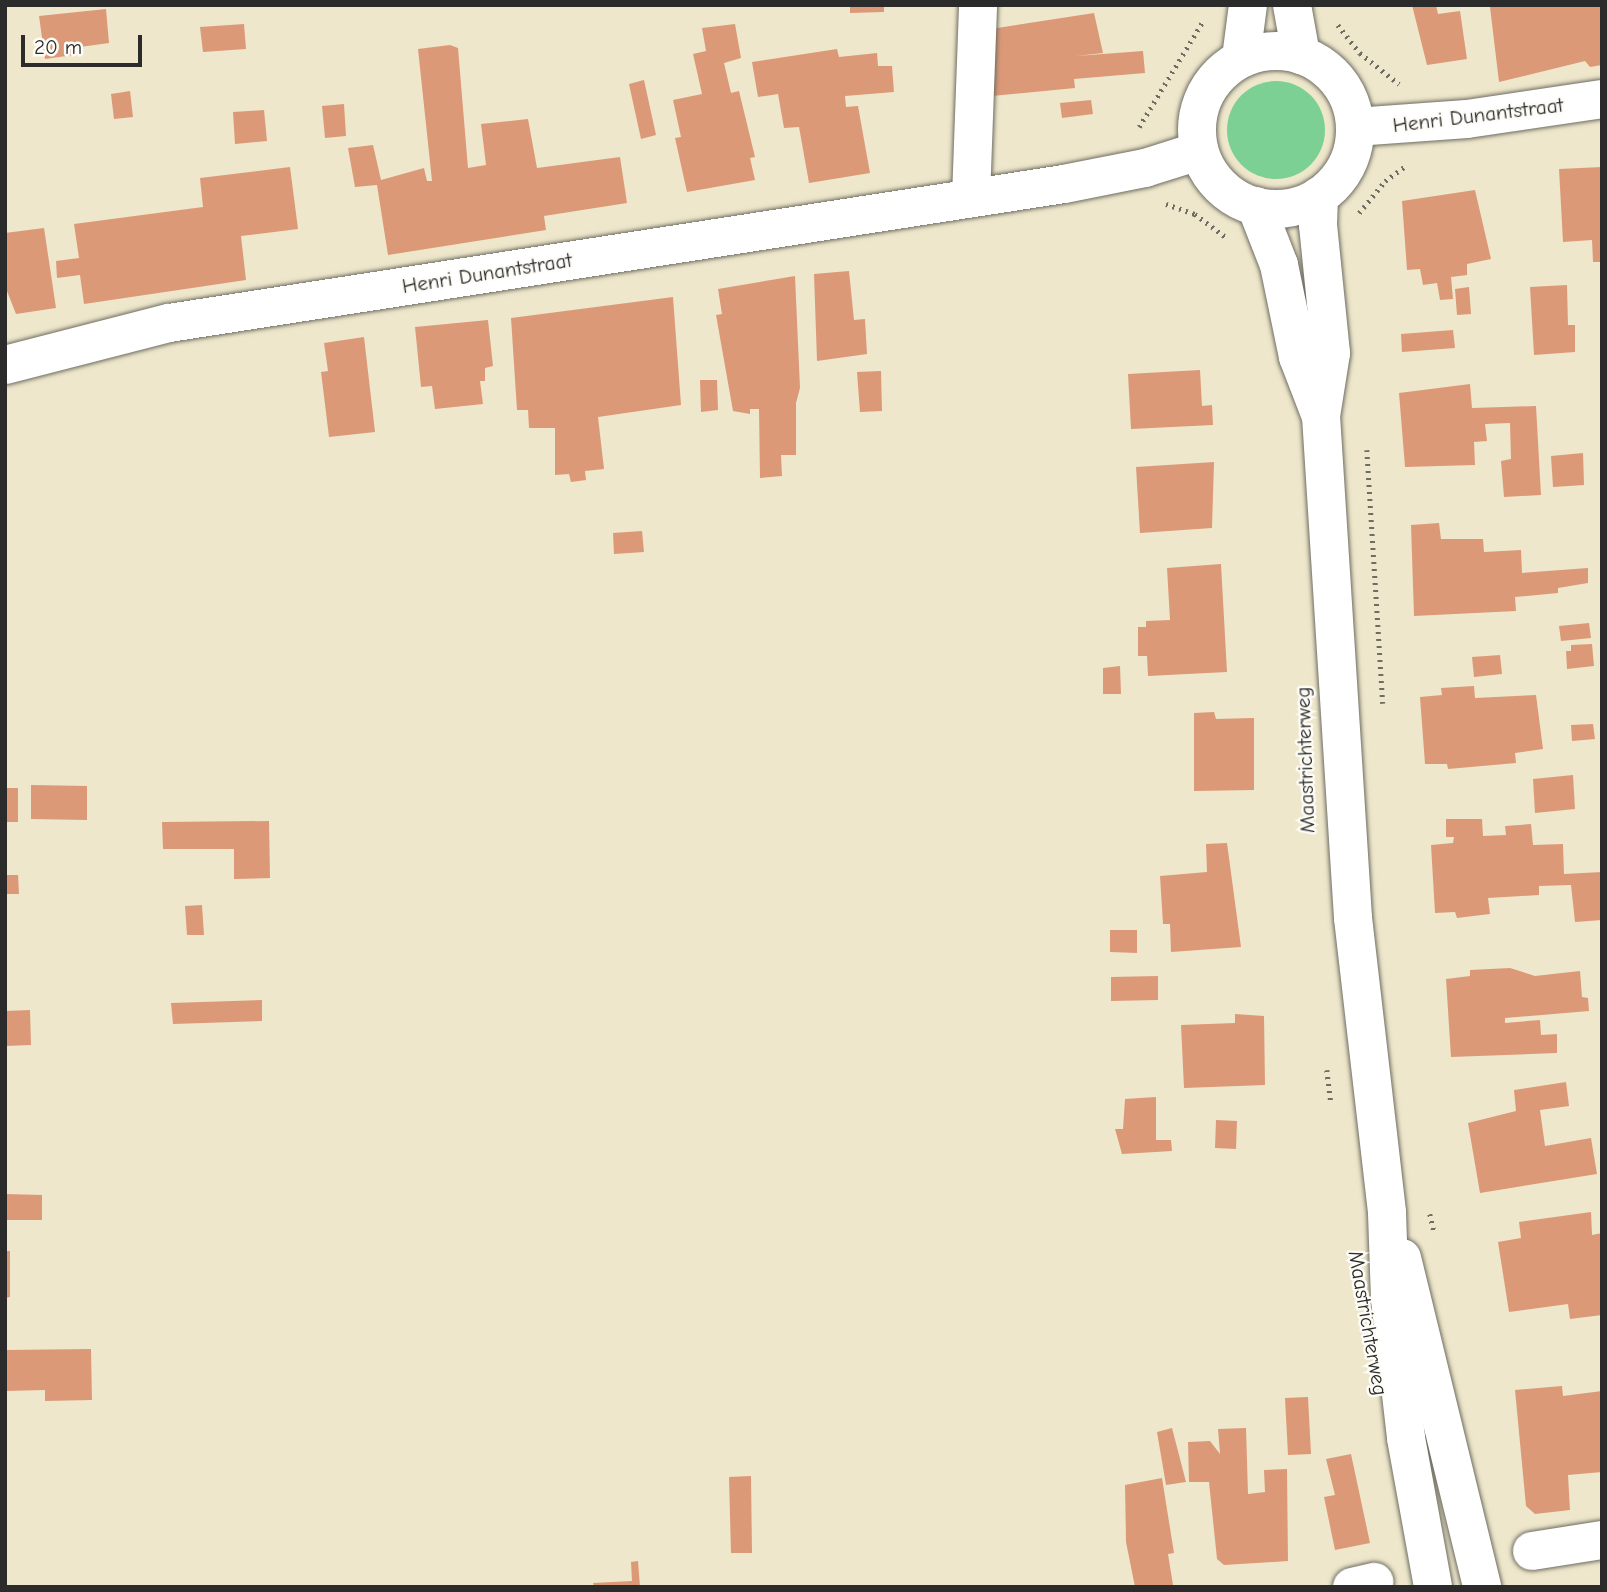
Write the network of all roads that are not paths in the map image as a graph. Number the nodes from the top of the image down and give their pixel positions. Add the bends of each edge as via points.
1 (978, 5) edge
2 (1248, 5) edge
3 (1292, 5) edge
4 (1301, 55) junction
5 (1241, 58) junction
6 (1602, 100) edge
7 (1354, 127) junction
8 (1199, 151) junction
9 (1319, 196) junction
10 (971, 198) junction
11 (1256, 206) junction
12 (5, 365) edge
13 (1321, 416) junction
14 (1388, 1213) junction
15 (1602, 1540) edge
16 (1532, 1552) dead end
17 (1433, 1587) edge
18 (1482, 1587) edge

1 - 10 main road
2 - 5 main road
3 - 4 main road
4 - 5 main road via 1270,51
4 - 7 main road via 1328,71 1342,87
5 - 8 main road via 1213,82 1204,97 1196,133
6 - 7 main road, Henri Dunantstraat via 1413,125
7 - 9 main road via 1346,166
8 - 10 main road, Henri Dunantstraat via 1145,168
8 - 11 main road via 1220,186
9 - 11 main road via 1283,208
9 - 13 main road, Maastrichterweg via 1332,353
10 - 12 main road, Henri Dunantstraat via 169,323
11 - 13 main road, Maastrichterweg via 1279,265 1298,357
13 - 14 main road, Maastrichterweg via 1353,918
14 - 17 main road, Maastrichterweg via 1390,1299 1406,1438
14 - 18 main road, Maastrichterweg via 1416,1301
15 - 16 main road

